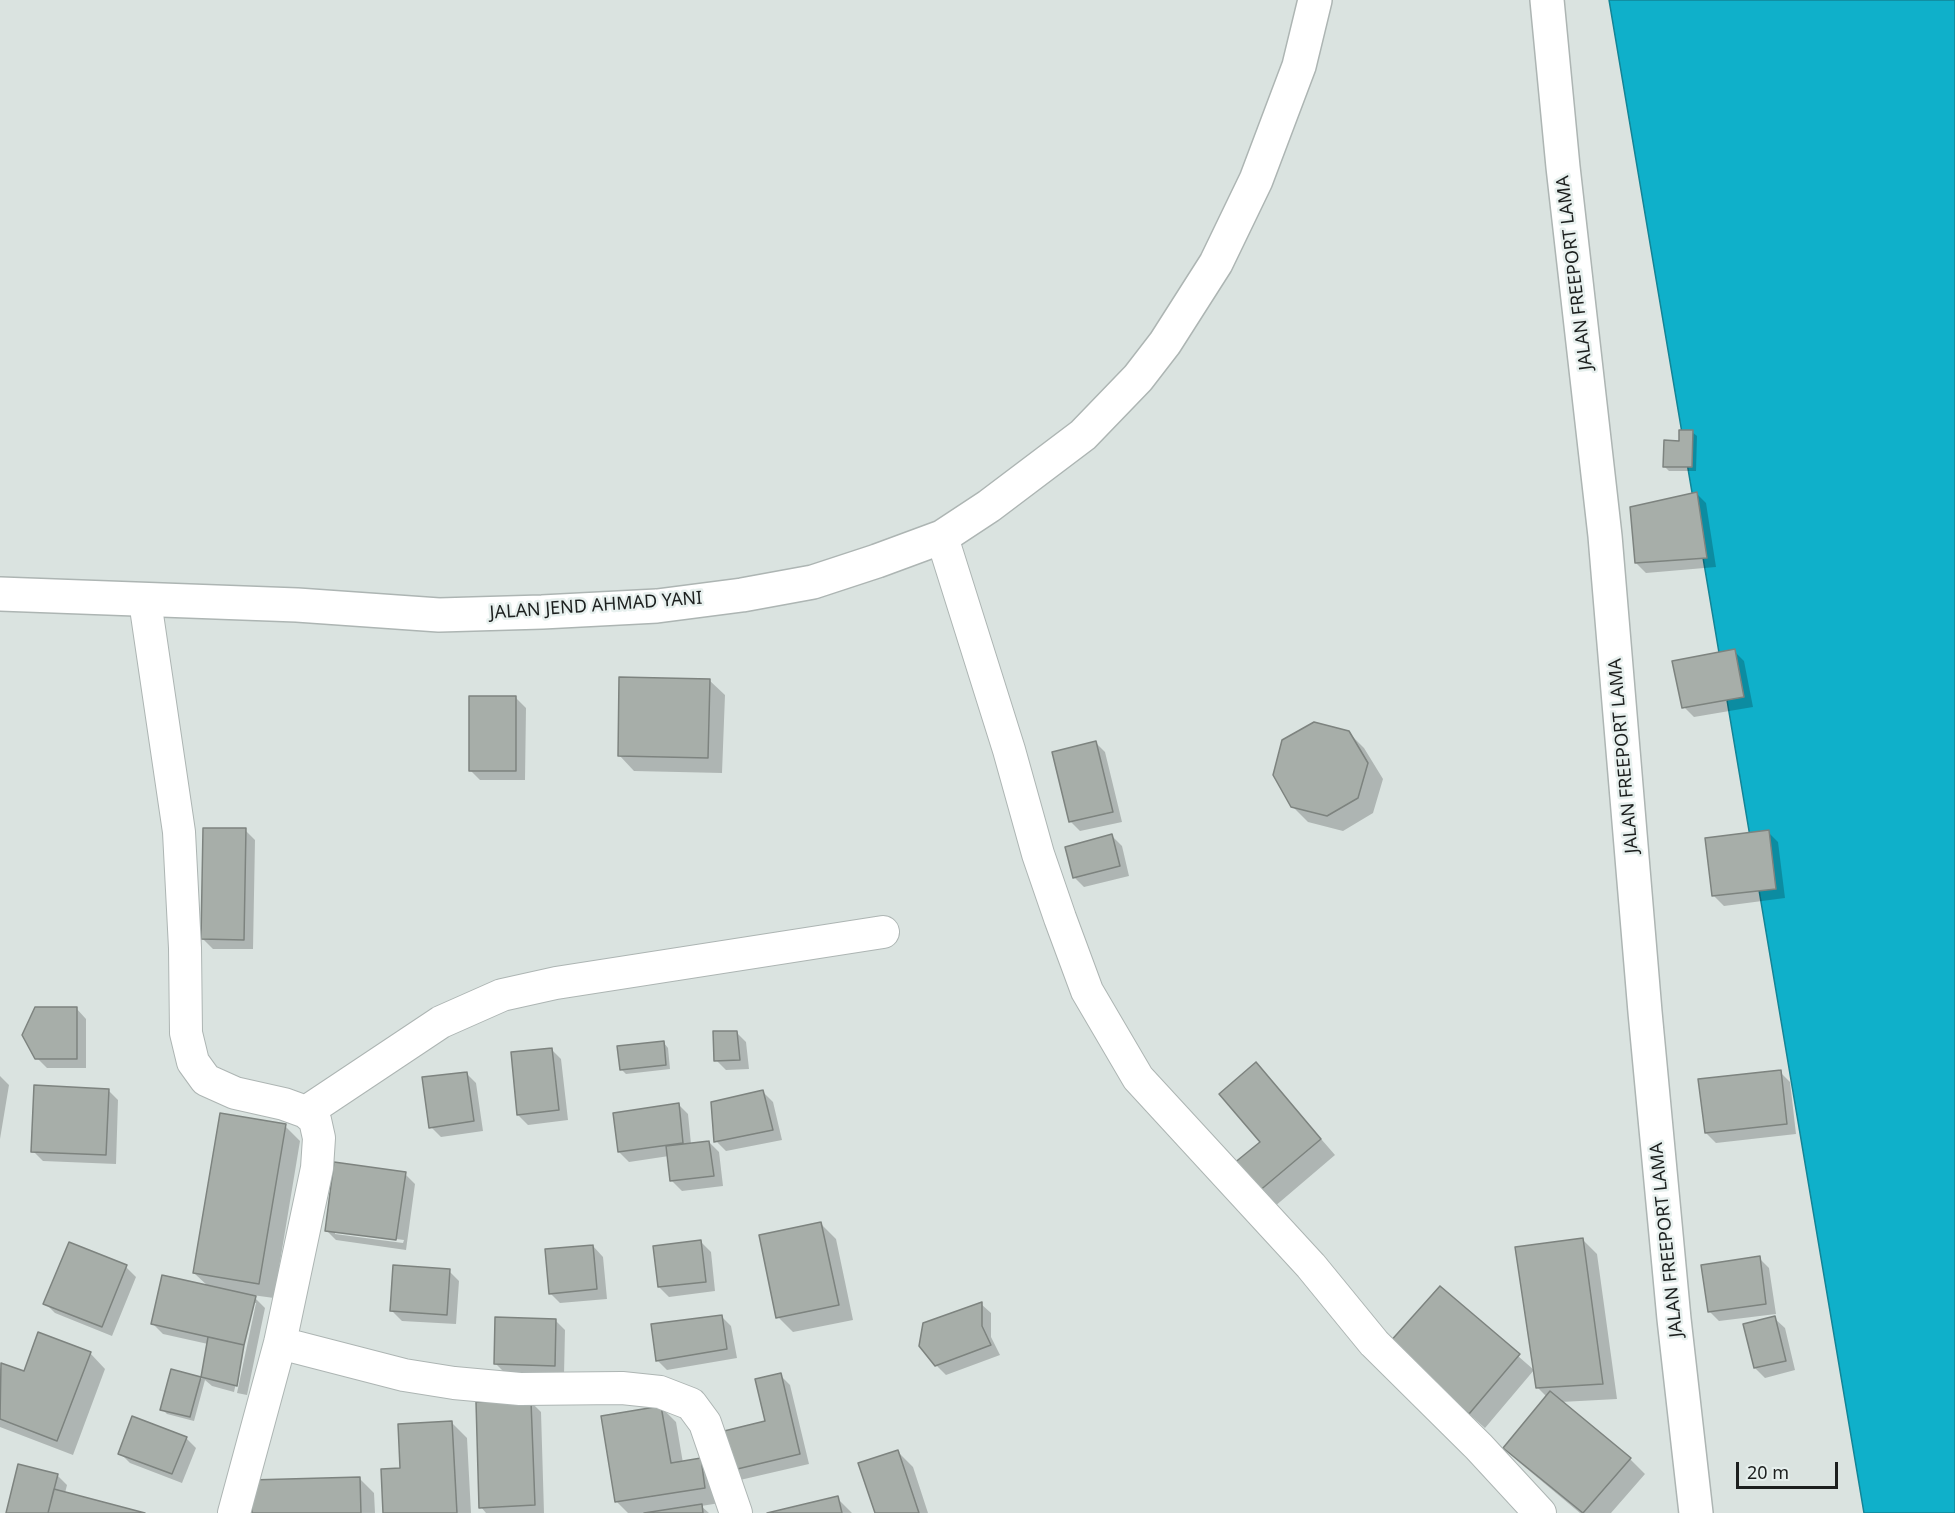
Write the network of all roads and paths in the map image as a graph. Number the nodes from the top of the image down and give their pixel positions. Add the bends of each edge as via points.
1 (1315, 0) edge
2 (1547, 0) edge
3 (942, 537) junction
4 (0, 594) edge
5 (145, 601) junction
6 (883, 932) dead end
7 (306, 1112) junction
8 (280, 1343) junction
9 (234, 1513) edge
10 (736, 1513) edge
11 (1540, 1513) edge
12 (1696, 1513) edge

1 - 3 main road, JALAN JEND AHMAD YANI via 1299,66 1256,180 1216,263 1166,343 1083,435
2 - 12 main road, JALAN FREEPORT LAMA via 1605,536 1645,1012
3 - 5 main road, JALAN JEND AHMAD YANI via 813,582 657,606 439,615
3 - 11 street via 1060,918 1087,991 1138,1078 1311,1266 1374,1343
4 - 5 main road, JALAN JEND AHMAD YANI
5 - 7 street via 179,832 186,1034 193,1062 206,1080 225,1089
6 - 7 street via 556,983 502,995 441,1022
7 - 8 street via 315,1120 320,1138 317,1168
8 - 9 street
8 - 10 street via 404,1375 454,1383 520,1389 622,1388 660,1392 691,1404 705,1423

